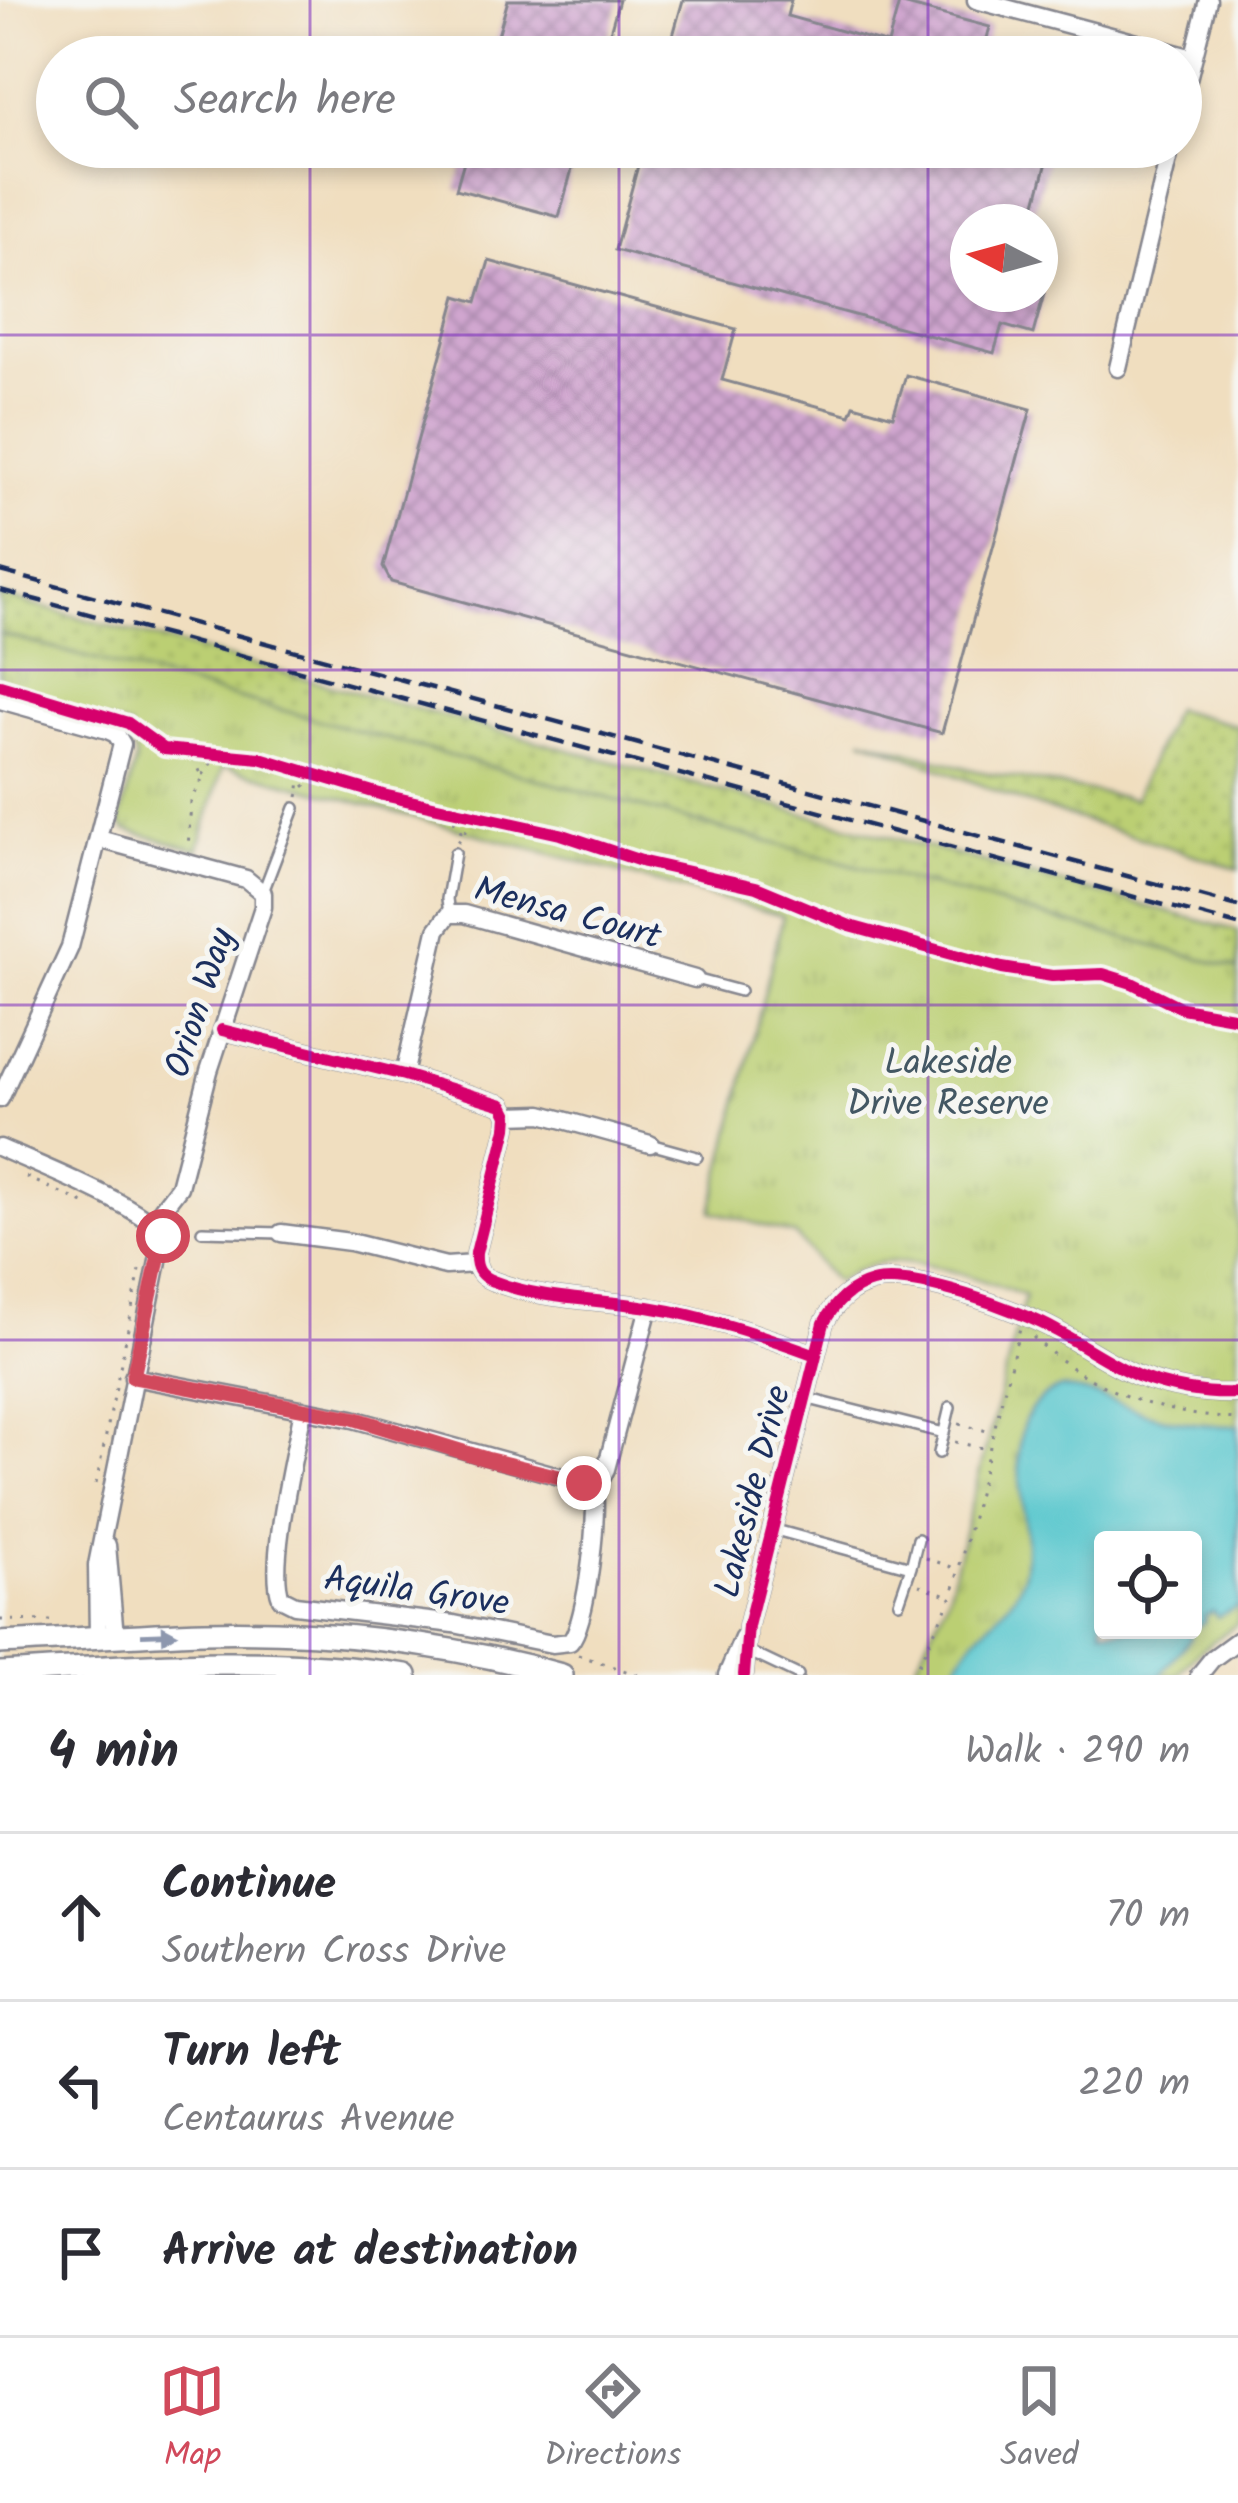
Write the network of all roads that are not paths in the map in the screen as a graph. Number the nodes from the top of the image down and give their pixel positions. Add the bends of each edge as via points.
1 (976, 0) edge
2 (1208, 0) edge
3 (1111, 36) edge
4 (1199, 36) edge
5 (1167, 168) edge
6 (1118, 368) dead end
7 (0, 700) edge
8 (295, 808) road end
9 (99, 838) junction
10 (456, 848) road end
11 (263, 893) junction
12 (449, 914) junction
13 (694, 979) joint
14 (740, 991) dead end
15 (222, 1030) junction
16 (404, 1075) junction
17 (0, 1099) edge
18 (508, 1115) junction
19 (650, 1144) joint
20 (0, 1148) edge
21 (698, 1157) dead end
22 (155, 1218) junction
23 (202, 1231) dead end
24 (281, 1233) joint
25 (476, 1264) junction
26 (649, 1307) junction
27 (816, 1355) junction
28 (133, 1377) junction
29 (1238, 1393) edge
30 (805, 1398) junction
31 (950, 1407) dead end
32 (303, 1409) junction
33 (944, 1431) junction
34 (939, 1453) dead end
35 (593, 1482) junction
36 (772, 1529) junction
37 (918, 1539) dead end
38 (911, 1567) junction
39 (899, 1602) dead end
40 (107, 1637) junction
41 (1238, 1640) edge
42 (0, 1643) edge
43 (742, 1649) junction
44 (455, 1659) edge
45 (108, 1667) junction
46 (0, 1673) edge
47 (406, 1675) edge
48 (441, 1675) edge
49 (562, 1675) edge
50 (727, 1675) edge
51 (744, 1675) edge
52 (798, 1675) edge
53 (1199, 1675) edge

1 - 3 street
2 - 4 street
5 - 6 street
7 - 9 street via 116,734 122,754
8 - 11 lane
9 - 11 street, Orion Way via 246,879
9 - 17 street via 59,976
10 - 12 lane
11 - 15 street, Orion Way
12 - 13 street, Mensa Court
12 - 16 street, Mensa Court via 437,930
13 - 14 lane
15 - 16 street
15 - 22 street, Orion Way via 179,1187
16 - 18 street via 492,1099
18 - 19 street via 542,1114
18 - 25 street
19 - 21 lane
20 - 22 street via 110,1207
22 - 28 street via 163,1236 151,1262
23 - 24 lane
24 - 25 street via 446,1266
25 - 26 street via 491,1280 530,1291
26 - 27 street
26 - 35 street via 606,1469
27 - 29 street, Lakeside Drive via 824,1323 842,1298 870,1282 904,1280 1018,1313 1144,1378
27 - 30 street, Lakeside Drive
28 - 32 street
28 - 40 street via 95,1587
30 - 33 lane
30 - 36 street, Lakeside Drive
31 - 33 lane
32 - 35 street
32 - 35 street, Aquila Grove via 278,1582 281,1598 295,1605 570,1642 580,1625 598,1510
33 - 34 lane
36 - 38 lane
36 - 43 street, Lakeside Drive
37 - 38 lane
38 - 39 lane
40 - 42 street
40 -> 44 street via 293,1634
40 - 45 street
41 - 53 street
43 - 50 street, Lakeside Drive
43 - 51 street, Lakeside Drive
43 - 52 lane
44 - 48 street
44 - 49 street
45 - 46 street
45 - 47 street via 298,1664

